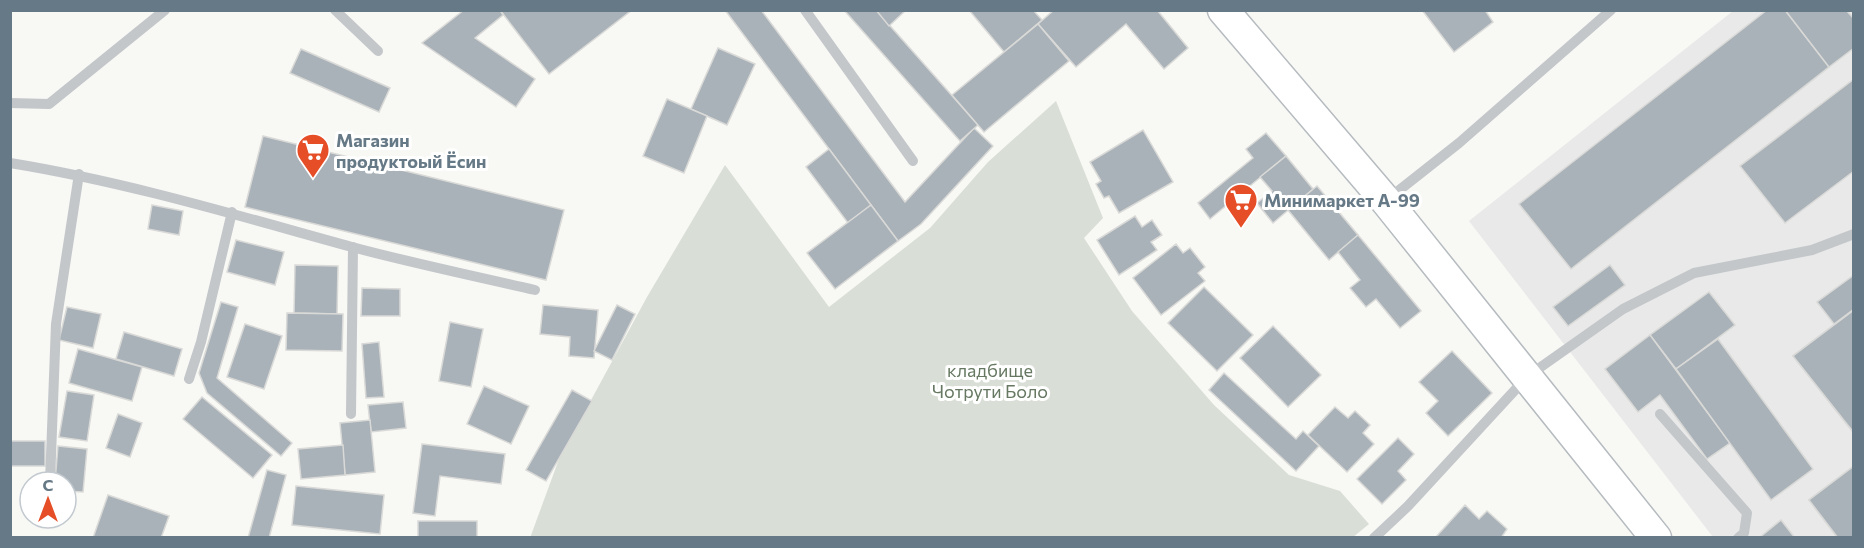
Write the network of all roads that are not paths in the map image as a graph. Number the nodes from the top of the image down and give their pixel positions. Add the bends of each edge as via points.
1 (165, 10) edge
2 (335, 10) edge
3 (805, 10) edge
4 (1223, 10) edge
5 (1611, 10) edge
6 (378, 51) dead end
7 (10, 103) edge
8 (913, 162) dead end
9 (10, 163) edge
10 (79, 174) junction
11 (1386, 201) junction
12 (232, 212) junction
13 (1854, 234) edge
14 (353, 247) junction
15 (535, 290) dead end
16 (1527, 376) junction
17 (189, 379) dead end
18 (351, 414) dead end
19 (1660, 414) dead end
20 (51, 470) edge
21 (1388, 526) junction
22 (1374, 537) edge
23 (1391, 537) edge
24 (1656, 537) edge
25 (1738, 537) edge

1 - 7 lane via 49,104
2 - 6 lane
3 - 8 lane
4 - 11 street
5 - 11 lane via 1459,143
9 - 10 lane
10 - 12 lane
10 - 20 lane via 57,324
11 - 16 street
12 - 14 lane
12 - 17 lane
13 - 16 lane via 1812,250 1694,273 1623,309
14 - 15 lane
14 - 18 lane
16 - 21 lane
16 - 24 street
19 - 25 lane via 1747,513 1744,533
21 - 22 lane
21 - 23 lane

